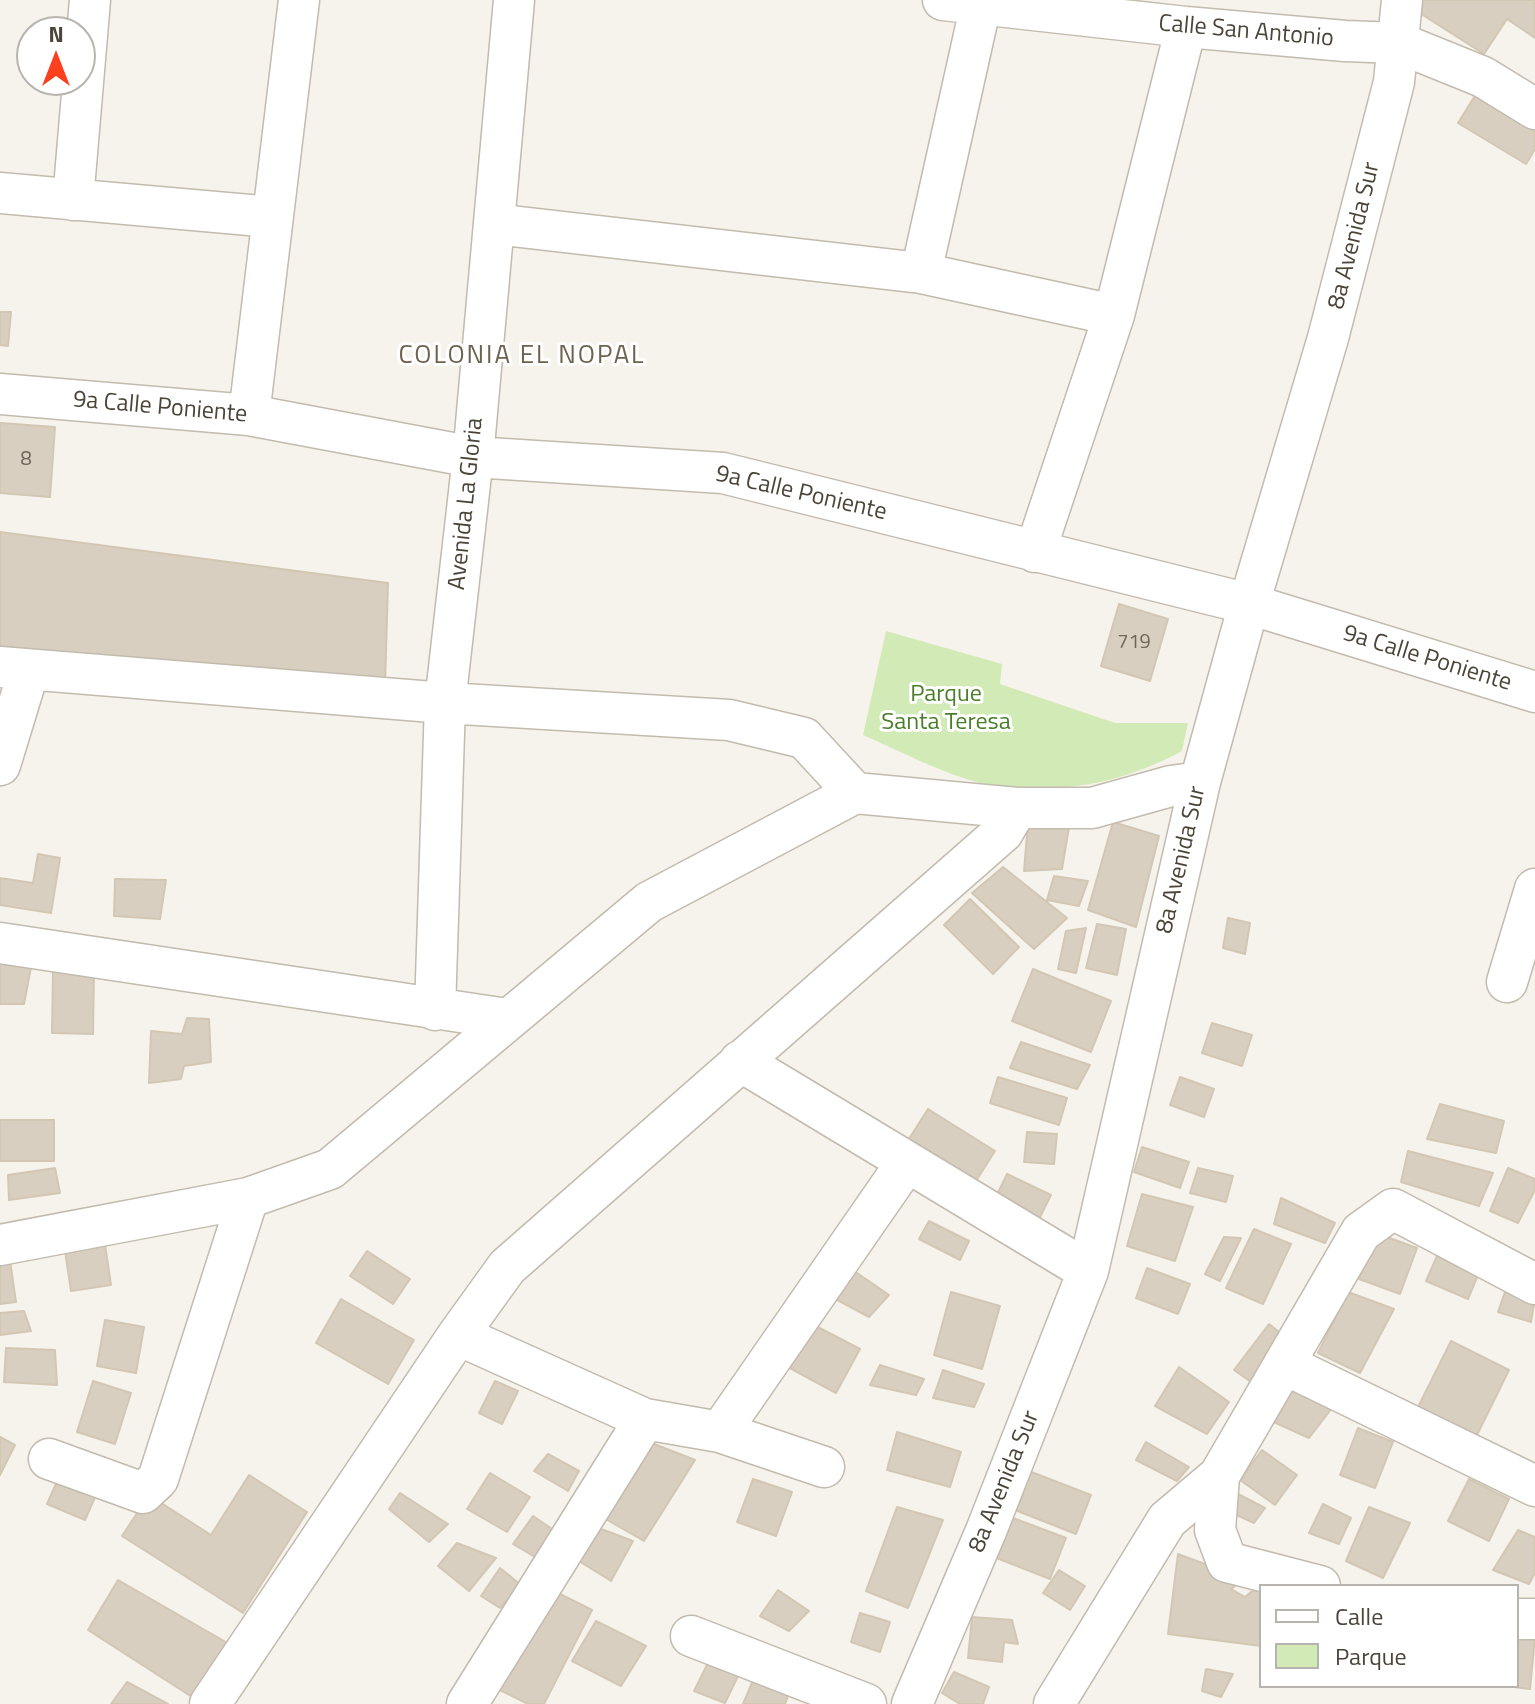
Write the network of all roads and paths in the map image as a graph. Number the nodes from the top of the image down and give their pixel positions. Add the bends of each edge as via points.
1 (90, 0) edge
2 (299, 0) edge
3 (514, 0) edge
4 (1402, 0) edge
5 (962, 2) edge
6 (1186, 27) junction
7 (1399, 43) junction
8 (1535, 109) edge
9 (0, 193) edge
10 (73, 200) junction
11 (272, 217) junction
12 (494, 224) junction
13 (921, 273) junction
14 (1114, 315) junction
15 (0, 394) edge
16 (249, 415) junction
17 (473, 457) junction
18 (1035, 552) junction
19 (1249, 604) junction
20 (15, 668) edge
21 (1535, 692) edge
22 (445, 703) junction
23 (0, 765) edge
24 (1200, 782) junction
25 (855, 793) junction
26 (1017, 808) junction
27 (1535, 889) edge
28 (0, 943) edge
29 (1507, 982) dead end
30 (435, 1010) junction
31 (507, 1019) junction
32 (740, 1061) junction
33 (907, 1162) junction
34 (248, 1198) junction
35 (0, 1245) edge
36 (1088, 1271) junction
37 (1535, 1284) edge
38 (458, 1335) junction
39 (1284, 1364) junction
40 (645, 1419) junction
41 (720, 1432) junction
42 (49, 1459) dead end
43 (824, 1467) dead end
44 (1219, 1476) junction
45 (1535, 1486) edge
46 (1312, 1584) edge
47 (691, 1636) dead end
48 (210, 1704) edge
49 (467, 1704) edge
50 (866, 1704) edge
51 (912, 1704) edge
52 (1054, 1704) edge

1 - 10 street
2 - 11 street
3 - 12 street, Avenida La Gloria
4 - 7 street, 8a Avenida Sur
5 - 6 street, Calle San Antonio
5 - 13 street
6 - 7 street, Calle San Antonio
6 - 14 street
7 - 8 street, Calle San Antonio via 1483,77
7 - 19 street, 8a Avenida Sur via 1394,82 1328,338
9 - 10 street
10 - 11 street
11 - 16 street
12 - 13 street
12 - 17 street, Avenida La Gloria
13 - 14 street
14 - 18 street
15 - 16 street, 9a Calle Poniente
16 - 17 street, 9a Calle Poniente
17 - 18 street, 9a Calle Poniente via 723,473
17 - 22 street, Avenida La Gloria
18 - 19 street, 9a Calle Poniente
19 - 21 street, 9a Calle Poniente
19 - 24 street, 8a Avenida Sur
20 - 22 street
20 - 23 street
22 - 25 street via 729,720 804,738
22 - 30 street, Avenida La Gloria
24 - 26 street via 1092,808
24 - 36 street, 8a Avenida Sur
25 - 26 street
25 - 31 street via 649,902
26 - 32 street via 1003,832
27 - 29 street
28 - 30 street
30 - 31 street
31 - 34 street via 330,1169
32 - 33 street
32 - 38 street via 507,1267
33 - 36 street
33 - 41 street
34 - 35 street
34 - 42 street via 158,1479 143,1493
36 - 51 street, 8a Avenida Sur
37 - 39 street via 1393,1209 1361,1232
38 - 40 street
38 - 48 street
39 - 44 street
39 - 45 street
40 - 41 street
40 - 49 street
41 - 43 street
44 - 46 street via 1215,1530 1227,1562
44 - 52 street via 1167,1520
47 - 50 street

